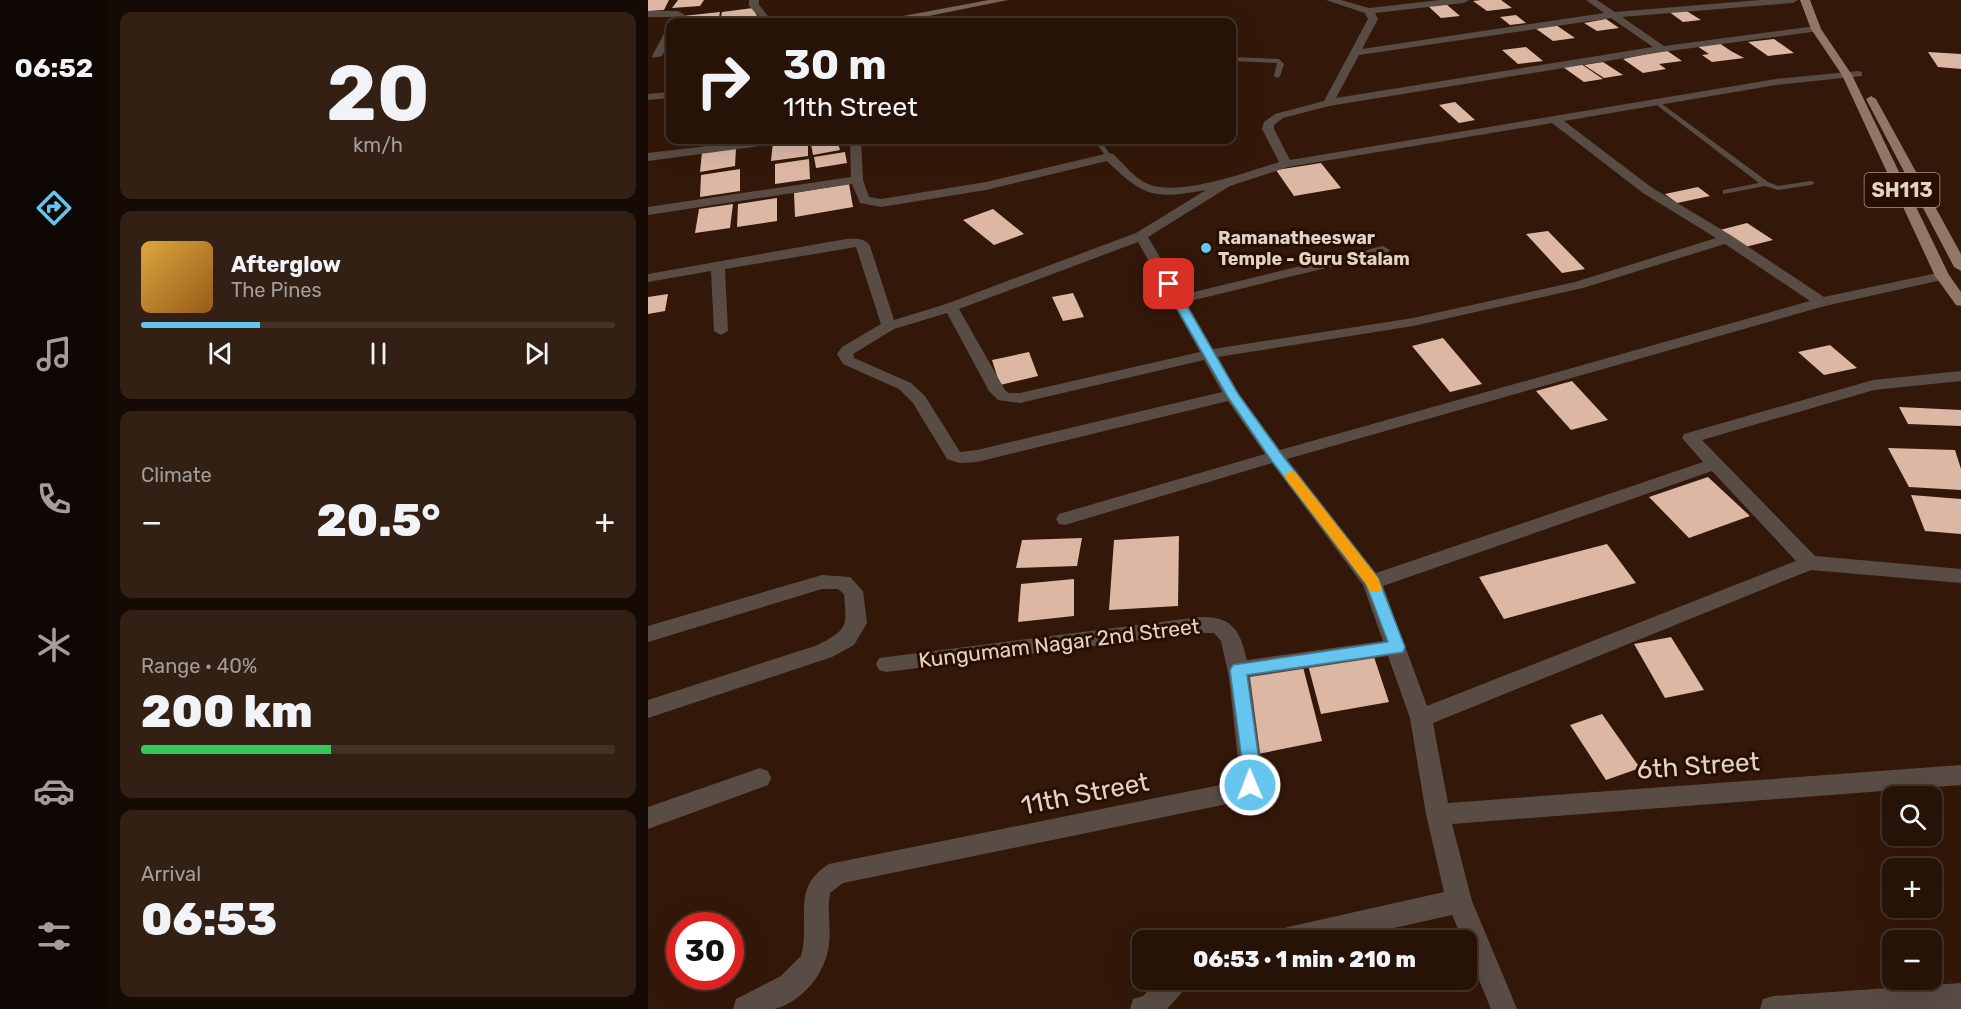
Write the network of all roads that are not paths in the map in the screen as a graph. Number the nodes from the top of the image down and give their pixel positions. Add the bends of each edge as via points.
1 (754, 0) edge
2 (1003, 0) edge
3 (1331, 0) edge
4 (1464, 0) edge
5 (1591, 0) edge
6 (1793, 0) edge
7 (1805, 0) edge
8 (1370, 11) junction
9 (648, 14) edge
10 (1613, 15) junction
11 (678, 18) edge
12 (765, 18) edge
13 (918, 18) edge
14 (1816, 28) junction
15 (1829, 29) dead end
16 (666, 38) edge
17 (1662, 48) junction
18 (1353, 53) junction
19 (653, 56) edge
20 (1236, 59) edge
21 (1853, 74) junction
22 (1277, 76) dead end
23 (666, 95) edge
24 (648, 97) edge
25 (1656, 102) junction
26 (1328, 103) junction
27 (1553, 118) junction
28 (750, 144) edge
29 (855, 144) edge
30 (1100, 144) edge
31 (648, 157) edge
32 (1109, 157) junction
33 (1286, 164) junction
34 (857, 180) junction
35 (1227, 183) junction
36 (1811, 183) dead end
37 (1765, 184) junction
38 (1726, 192) dead end
39 (648, 211) edge
40 (1141, 236) junction
41 (1727, 238) junction
42 (1928, 245) junction
43 (1951, 246) junction
44 (1383, 250) dead end
45 (718, 265) junction
46 (1961, 267) edge
47 (1942, 276) junction
48 (648, 278) edge
49 (1178, 300) junction
50 (1822, 302) junction
51 (1961, 302) edge
52 (951, 307) junction
53 (889, 326) junction
54 (721, 332) dead end
55 (1210, 354) junction
56 (1961, 376) edge
57 (1232, 394) junction
58 (1277, 458) junction
59 (1714, 464) junction
60 (1065, 519) dead end
61 (1810, 563) junction
62 (1961, 576) edge
63 (1372, 582) junction
64 (648, 633) edge
65 (1397, 647) junction
66 (886, 664) dead end
67 (1238, 670) junction
68 (648, 709) edge
69 (1421, 718) junction
70 (1961, 775) edge
71 (760, 778) dead end
72 (1438, 814) junction
73 (648, 818) edge
74 (1459, 901) junction
75 (1332, 930) edge
76 (1166, 990) edge
77 (1961, 996) edge
78 (746, 1009) edge
79 (1143, 1009) edge
80 (1504, 1009) edge
81 (1773, 1009) edge

1 - 12 street via 754,6
2 - 13 street
3 - 8 street
4 - 8 street
5 - 10 street
6 - 10 street
7 - 14 main road, SH113
8 - 18 street via 1373,19
9 - 11 street via 678,14
10 - 17 street
10 - 18 street
14 - 17 street
14 - 21 main road, SH113
15 - 21 main road, SH113
16 - 19 street
17 - 26 street
18 - 26 street
20 - 22 lane via 1279,61
21 - 25 street
21 - 42 main road, SH113
21 - 43 main road, SH113
23 - 24 street
25 - 27 street
25 - 37 lane
26 - 33 street via 1279,116 1268,124
27 - 33 street
27 - 41 street via 1647,190
28 - 31 street
29 - 34 street
30 - 32 lane
32 - 34 street via 986,186 881,203 864,200
32 - 35 street via 1147,189
33 - 35 street
34 - 39 street
35 - 40 street
36 - 37 lane via 1778,188
37 - 38 lane
40 - 49 street
40 - 52 street
41 - 50 street
41 - 55 street via 1578,285 1424,320
42 - 43 main road
42 - 47 main road, SH113
43 - 46 main road, SH113
44 - 49 street
45 - 48 street
45 - 53 street via 860,243
45 - 54 street
47 - 50 street
47 - 51 main road, SH113
49 - 55 street
50 - 58 street
52 - 53 street
52 - 55 street via 1000,395 1008,398
53 - 57 street via 847,350 845,358 905,386 919,400 953,456 977,456
55 - 57 street
56 - 59 street via 1873,385 1690,438
57 - 58 street
58 - 60 street
58 - 63 street
59 - 61 street
59 - 63 street
61 - 62 street
61 - 69 street
63 - 65 street
64 - 68 street via 822,582 843,582 853,591 857,623 848,639 825,651
65 - 67 street
65 - 69 street
66 - 67 street, Kungumam Nagar 2nd Street via 1208,624 1222,627 1229,634
67 - 78 street, 11th Street via 1252,775 1250,785 1232,793 838,872 818,889 816,946 811,964 787,987
69 - 72 street
70 - 72 street, 6th Street
71 - 73 street
72 - 74 street
74 - 75 street
74 - 80 street
76 - 79 street
77 - 81 street

